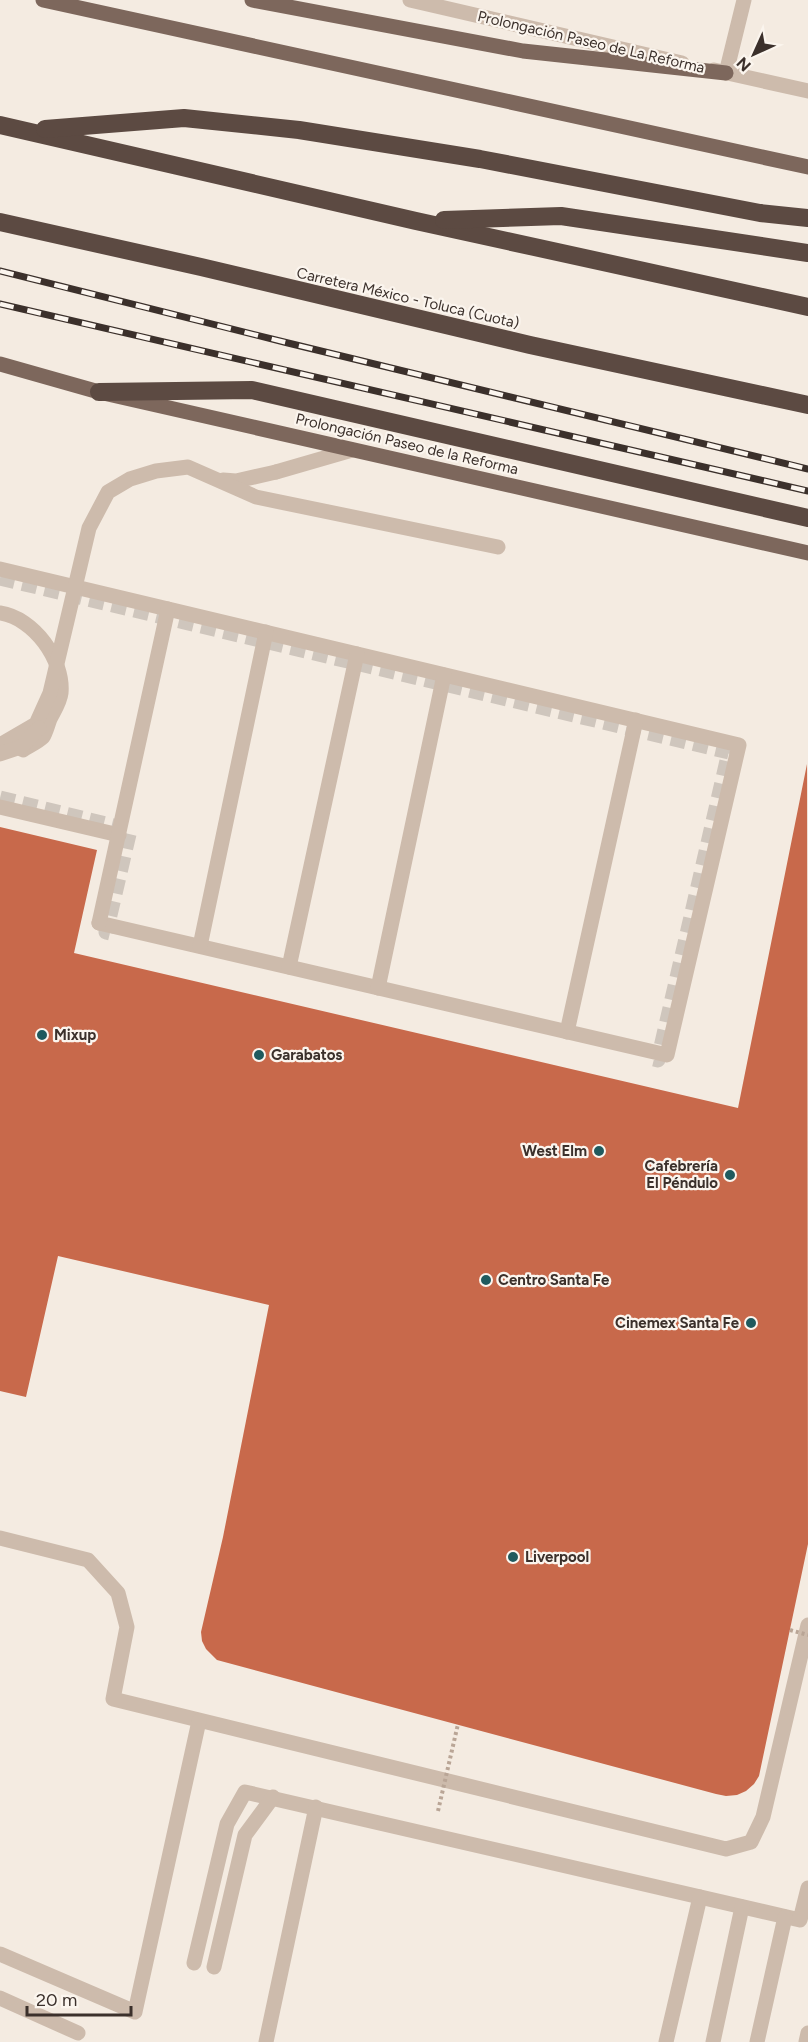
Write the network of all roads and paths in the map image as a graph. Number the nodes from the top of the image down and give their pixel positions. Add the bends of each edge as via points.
1 (43, 0) edge
2 (252, 0) edge
3 (410, 0) edge
4 (744, 0) edge
5 (726, 73) junction
6 (808, 91) edge
7 (0, 124) edge
8 (26, 131) junction
9 (808, 167) edge
10 (808, 218) edge
11 (416, 221) junction
12 (0, 222) edge
13 (808, 254) edge
14 (808, 307) edge
15 (0, 364) edge
16 (99, 392) junction
17 (808, 405) edge
18 (352, 450) junction
19 (808, 518) edge
20 (498, 547) dead end
21 (808, 553) edge
22 (0, 569) edge
23 (168, 609) junction
24 (0, 613) edge
25 (0, 622) edge
26 (266, 632) junction
27 (44, 649) junction
28 (357, 654) junction
29 (444, 675) junction
30 (636, 720) junction
31 (0, 746) edge
32 (0, 754) edge
33 (0, 759) edge
34 (0, 807) edge
35 (119, 835) junction
36 (200, 946) junction
37 (289, 967) junction
38 (378, 988) junction
39 (567, 1032) junction
40 (0, 1538) edge
41 (808, 1625) edge
42 (790, 1630) dead end
43 (808, 1635) edge
44 (200, 1720) junction
45 (458, 1724) dead end
46 (273, 1797) junction
47 (316, 1807) junction
48 (438, 1811) dead end
49 (808, 1888) edge
50 (700, 1897) junction
51 (742, 1907) junction
52 (798, 1921) edge
53 (0, 1954) edge
54 (194, 1963) dead end
55 (214, 1967) dead end
56 (0, 1998) edge
57 (78, 2033) dead end
58 (808, 2033) edge
59 (266, 2042) edge
60 (666, 2042) edge
61 (713, 2042) edge
62 (757, 2042) edge
63 (806, 2042) edge

1 - 9 main road
2 - 5 main road via 523,51
3 - 5 street, Prolongación Paseo de La Reforma
4 - 5 street
5 - 6 street, Prolongación Paseo de La Reforma
7 - 8 highway
8 - 10 highway via 184,118 299,130 480,159 759,213
8 - 11 highway
11 - 13 highway via 561,216
11 - 14 highway
12 - 17 highway, Carretera México - Toluca (Cuota)
15 - 16 main road, Prolongación Paseo de la Reforma
16 - 18 main road, Prolongación Paseo de la Reforma
16 - 19 highway via 252,390
18 - 21 main road, Prolongación Paseo de la Reforma
18 - 32 street, bridge via 236,482 194,477 147,481 111,499 97,525 50,715 21,747
20 - 31 street, bridge via 256,497 188,467 130,479 108,492 89,528 50,693 36,724
22 - 23 street
23 - 26 street
23 - 35 street, bridge
24 - 27 street via 36,632
25 - 27 street via 12,625
26 - 28 street
26 - 36 street, bridge
27 - 31 street via 50,671 47,714 22,742
27 - 33 street via 58,669 61,696 43,737 11,758
28 - 29 street
28 - 37 street, bridge
29 - 30 street
29 - 38 street, bridge
30 - 39 street, bridge
30 - 39 street via 738,745 667,1055
34 - 35 street
35 - 36 street, bridge via 99,923
36 - 37 street
37 - 38 street
38 - 39 street
40 - 44 street via 88,1560 118,1593 128,1627 112,1700
41 - 44 street via 763,1817 751,1842 726,1849
42 - 43 path, bridge
44 - 53 street via 135,2012
45 - 48 path, bridge
46 - 47 street
46 - 54 street via 245,1792 227,1824
46 - 55 street via 245,1834
47 - 50 street
47 - 59 street
49 - 52 street
50 - 51 street
50 - 60 street
51 - 52 street
51 - 61 street
52 - 62 street
56 - 57 street
58 - 63 street

